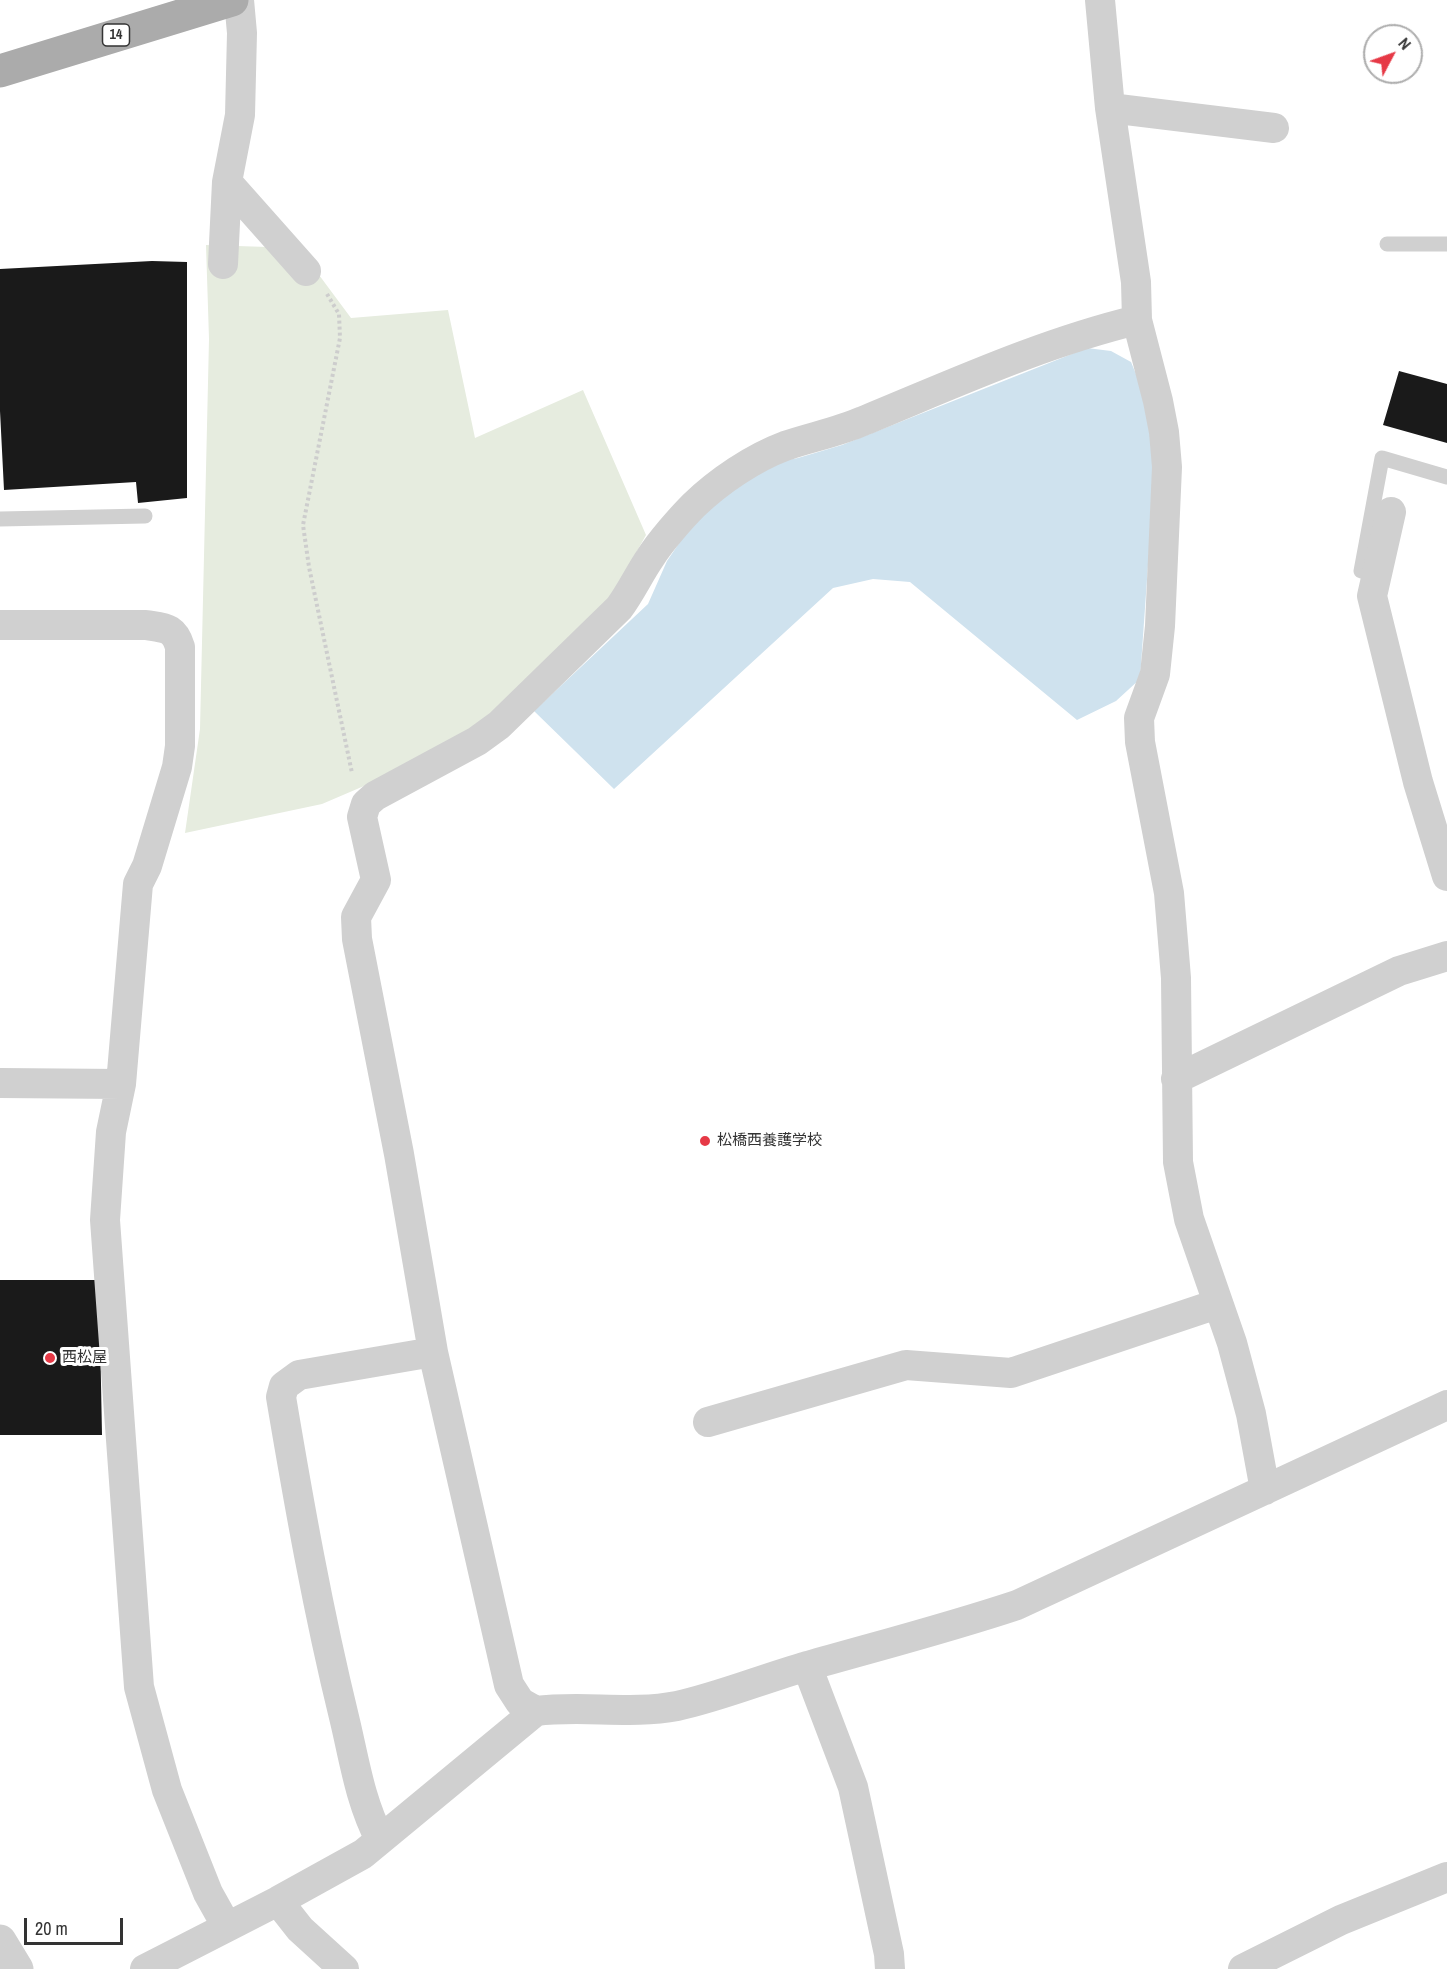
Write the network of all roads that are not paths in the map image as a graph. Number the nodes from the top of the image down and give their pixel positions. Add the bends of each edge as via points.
1 (1100, 0) edge
2 (228, 1) edge
3 (0, 71) edge
4 (1110, 108) junction
5 (1274, 128) dead end
6 (227, 182) junction
7 (1388, 244) dead end
8 (1447, 244) edge
9 (222, 264) dead end
10 (306, 271) road end
11 (1137, 320) junction
12 (1447, 477) edge
13 (1391, 512) dead end
14 (145, 516) dead end
15 (0, 519) edge
16 (1361, 571) dead end
17 (0, 625) edge
18 (1447, 876) edge
19 (1447, 956) edge
20 (1176, 1079) junction
21 (0, 1083) edge
22 (121, 1084) junction
23 (1217, 1304) junction
24 (434, 1352) junction
25 (1447, 1405) edge
26 (708, 1422) dead end
27 (1265, 1490) junction
28 (807, 1666) junction
29 (536, 1712) junction
30 (380, 1839) junction
31 (1447, 1877) edge
32 (278, 1901) junction
33 (227, 1927) junction
34 (0, 1941) edge
35 (17, 1969) edge
36 (145, 1969) edge
37 (344, 1969) edge
38 (890, 1969) edge
39 (1243, 1969) edge

1 - 4 street
2 - 3 main road, 14
2 - 6 street via 242,33 240,115
4 - 5 street
4 - 11 street via 1136,282
6 - 9 street
6 - 10 street
7 - 8 lane
11 - 20 street via 1158,401 1167,467 1155,674 1139,718 1168,893 1176,978
11 - 24 street via 1064,340 847,428 762,456 694,505 651,556 619,608 500,725 366,804 362,817 376,880 356,917 357,939
12 - 16 lane via 1382,458
13 - 18 street via 1372,596
14 - 15 lane
17 - 22 street via 146,625 177,635 180,746 174,778 138,885
19 - 20 street via 1399,971
20 - 23 street via 1178,1162 1189,1219
21 - 22 street
22 - 33 street via 111,1132 105,1220 139,1687 167,1790 208,1893
23 - 26 street via 1011,1372 906,1365
23 - 27 street via 1251,1414
24 - 29 street via 508,1685 520,1702
24 - 30 street via 299,1375 284,1386 281,1397 304,1533 338,1692 368,1817
25 - 27 street
27 - 28 street via 1017,1605
28 - 29 street via 676,1706
28 - 38 street via 853,1787
29 - 30 street
30 - 32 street via 343,1867
31 - 39 street via 1341,1920
32 - 33 street
32 - 37 street via 300,1929
33 - 36 street
34 - 35 street

